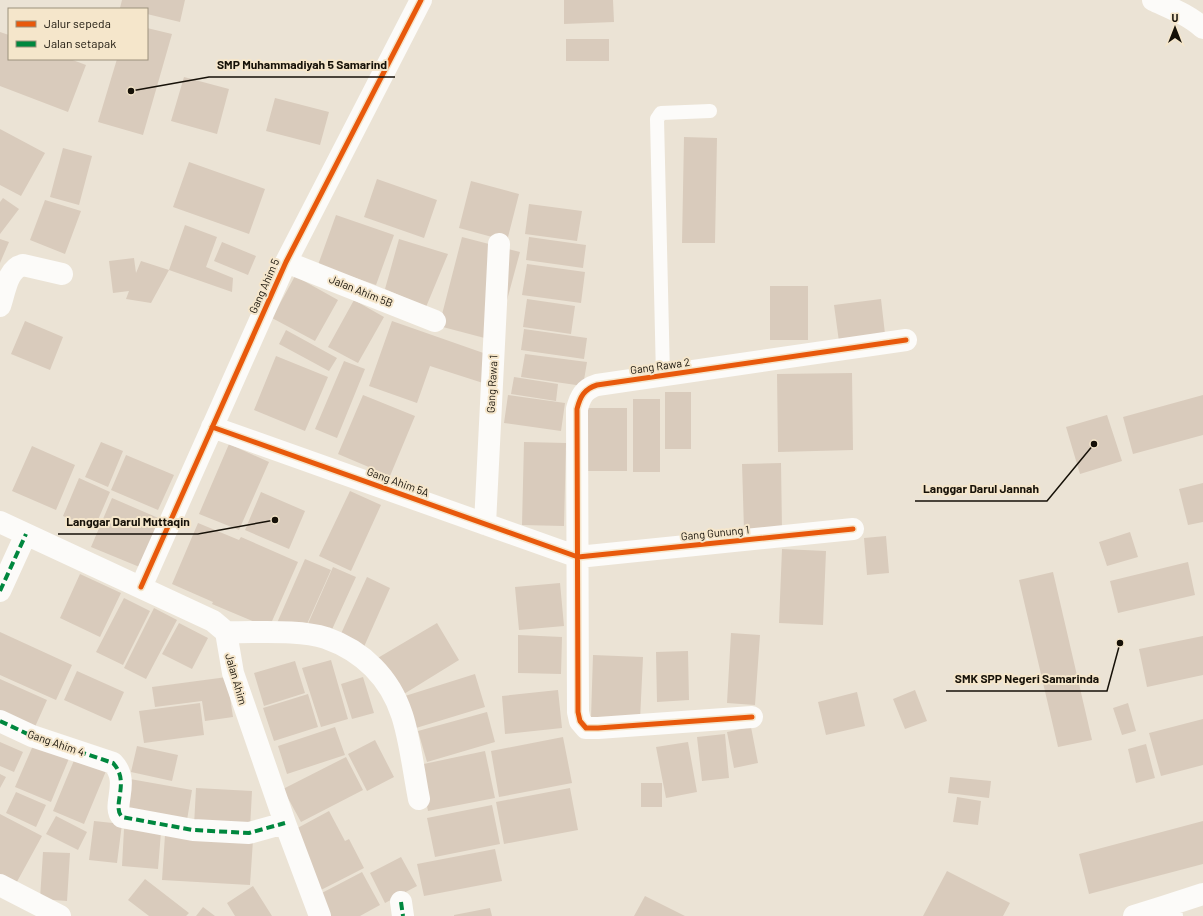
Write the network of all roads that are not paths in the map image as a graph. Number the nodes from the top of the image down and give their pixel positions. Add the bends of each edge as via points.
1 (421, 0) edge
2 (1153, 0) edge
3 (1203, 28) edge
4 (710, 111) dead end
5 (499, 244) dead end
6 (286, 262) junction
7 (62, 274) dead end
8 (0, 306) edge
9 (435, 322) dead end
10 (906, 340) dead end
11 (662, 376) junction
12 (212, 427) junction
13 (0, 522) edge
14 (485, 524) junction
15 (853, 529) dead end
16 (26, 534) junction
17 (578, 557) junction
18 (141, 587) junction
19 (0, 591) edge
20 (226, 632) junction
21 (752, 717) dead end
22 (0, 721) edge
23 (419, 799) dead end
24 (285, 823) junction
25 (0, 885) edge
26 (1203, 894) edge
27 (1155, 913) edge
28 (60, 916) edge
29 (320, 916) edge

1 - 6 street, Gang Ahim 5
2 - 3 street
4 - 11 lane via 661,113 657,119
5 - 14 street, Gang Rawa 1
6 - 9 street, Jalan Ahim 5B
6 - 12 street, Gang Ahim 5
7 - 8 street via 22,265 16,266
10 - 11 street, Gang Rawa 2
11 - 17 street, Gang Rawa 2 via 597,385 583,393 579,401
12 - 14 street, Gang Ahim 5A
12 - 18 street, Gang Ahim 5
13 - 16 street
14 - 17 street, Gang Ahim 5A
15 - 17 street, Gang Gunung 1
16 - 18 street
16 - 19 street
17 - 21 street, Gang Rawa 2 via 578,712 580,721 586,728
18 - 20 street via 213,621
20 - 23 street via 294,634 325,638 359,654 385,679 402,715
20 - 24 street, Jalan Ahim via 232,673
22 - 24 street, Gang Ahim 4 via 32,736 113,763 122,777 118,811 122,817 193,830 249,834
24 - 29 street, Jalan Ahim
25 - 28 street
26 - 27 street

